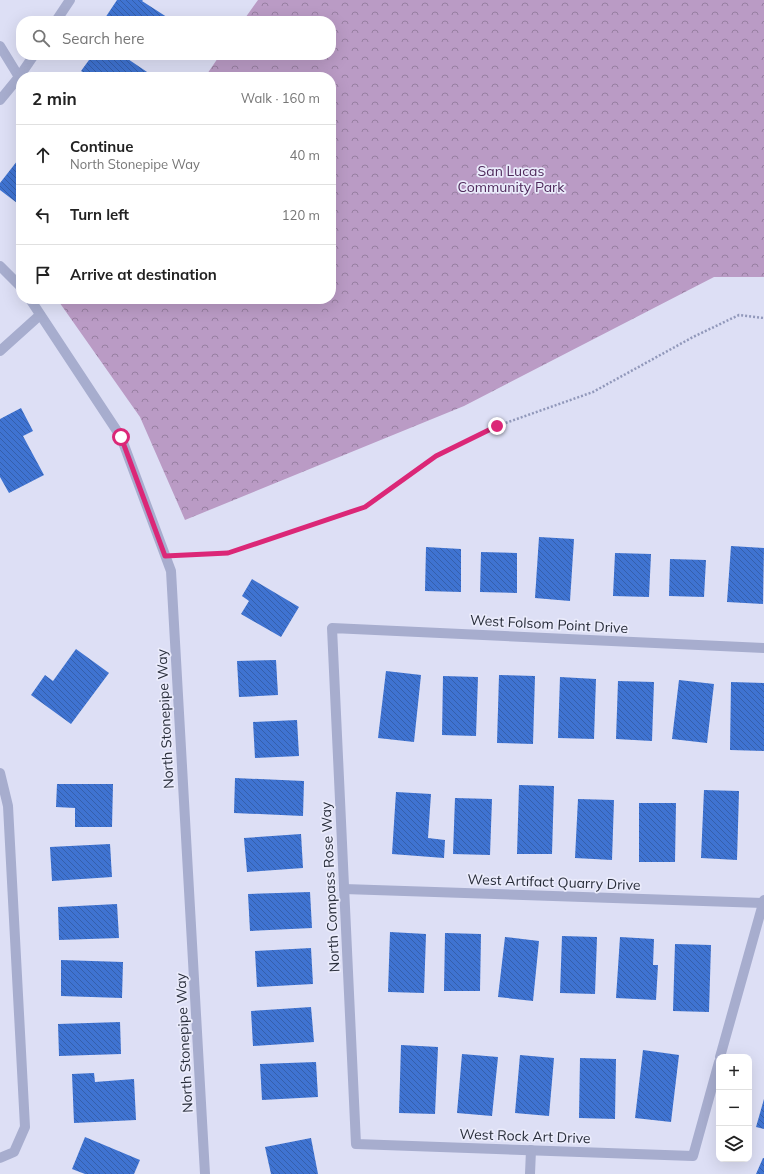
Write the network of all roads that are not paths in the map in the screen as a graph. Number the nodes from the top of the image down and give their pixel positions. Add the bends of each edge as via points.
1 (70, 0) edge
2 (59, 16) edge
3 (0, 46) edge
4 (31, 60) edge
5 (16, 72) edge
6 (22, 72) edge
7 (16, 81) edge
8 (0, 100) edge
9 (0, 266) edge
10 (16, 282) edge
11 (33, 304) edge
12 (40, 315) junction
13 (0, 351) edge
14 (332, 628) joint
15 (764, 648) edge
16 (0, 773) edge
17 (344, 889) junction
18 (764, 902) edge
19 (721, 1054) edge
20 (716, 1073) edge
21 (356, 1144) joint
22 (531, 1150) junction
23 (0, 1158) edge
24 (205, 1174) edge
25 (530, 1174) edge

1 - 2 street
3 - 5 street
4 - 6 street
7 - 8 street
9 - 10 street
11 - 12 street, North Stonepipe Way
12 - 13 street
12 - 24 street, North Stonepipe Way via 121,437 171,571
14 - 15 street, West Folsom Point Drive
14 - 17 street, North Compass Rose Way
16 - 23 street via 8,806 25,1127 14,1152
17 - 18 street, West Artifact Quarry Drive
17 - 21 street, North Compass Rose Way
18 - 19 street
20 - 22 street, West Rock Art Drive via 693,1156
21 - 22 street, West Rock Art Drive
22 - 25 street

